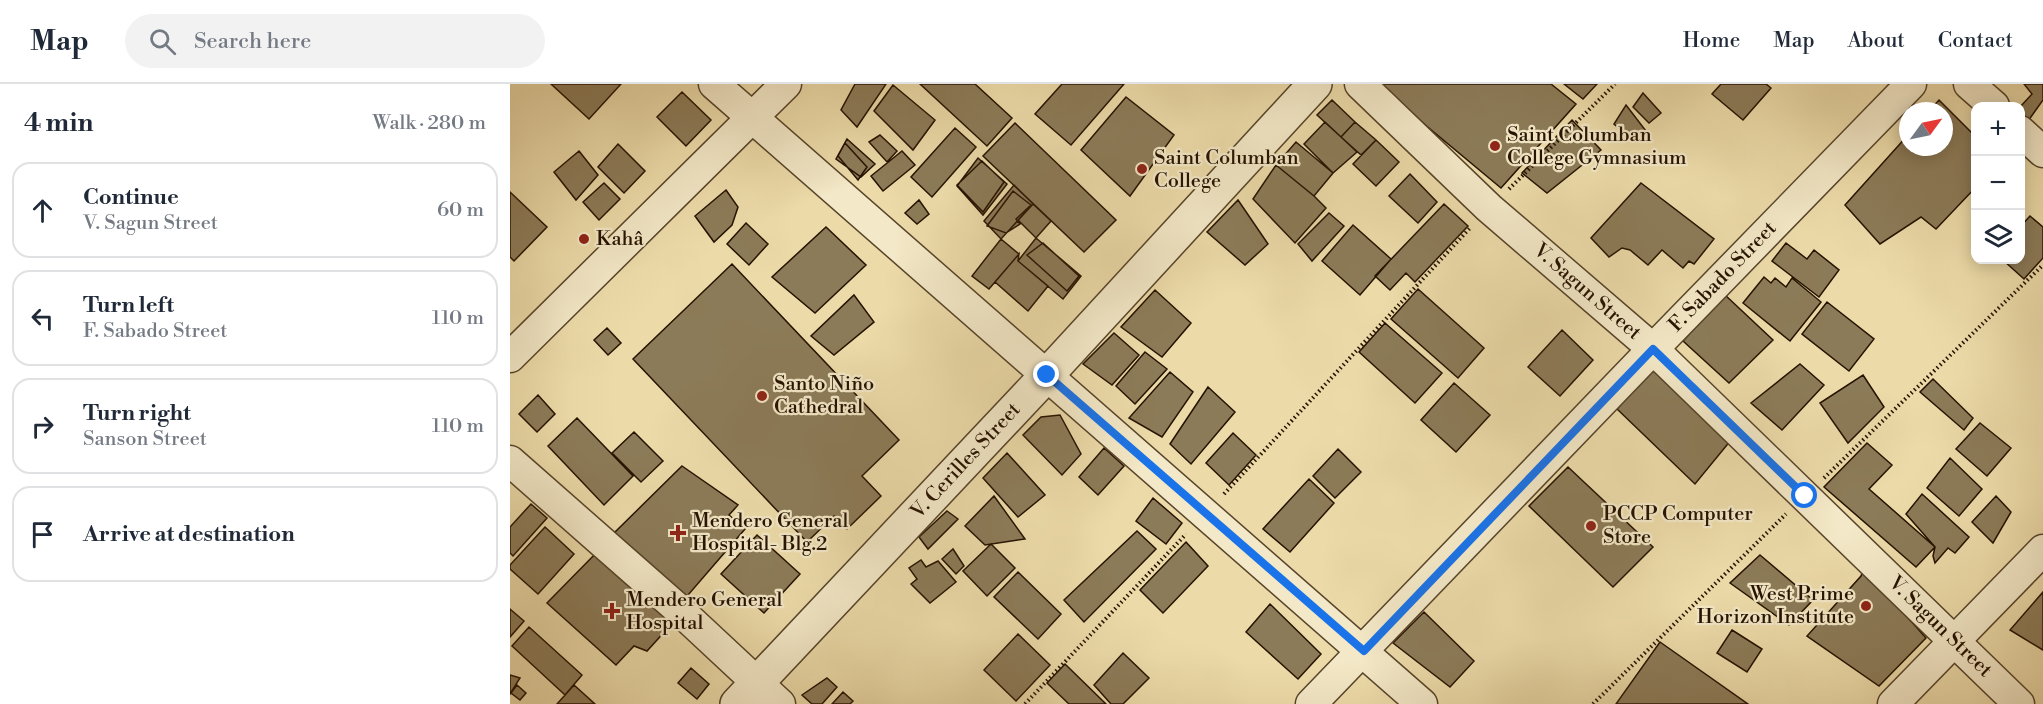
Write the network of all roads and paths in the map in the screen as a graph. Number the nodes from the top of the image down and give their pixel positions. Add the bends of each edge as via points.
1 (714, 84) edge
2 (786, 84) edge
3 (1315, 84) edge
4 (1360, 84) edge
5 (1615, 84) edge
6 (1911, 84) edge
7 (1969, 84) edge
8 (1989, 102) edge
9 (752, 118) junction
10 (2025, 136) edge
11 (2043, 152) edge
12 (1489, 208) junction
13 (1653, 349) junction
14 (510, 357) edge
15 (1047, 375) junction
16 (510, 461) edge
17 (1205, 514) junction
18 (2043, 550) edge
19 (1955, 641) junction
20 (1364, 651) junction
21 (758, 697) edge
22 (1025, 704) edge
23 (1311, 704) edge
24 (1422, 704) edge
25 (1893, 704) edge
26 (2019, 704) edge

1 - 9 street
2 - 9 street
3 - 15 street, V. Cerilles Street
4 - 12 street, V. Sagun Street
5 - 12 path
6 - 13 street, F. Sabado Street
7 - 8 street
9 - 14 street
9 - 15 street
10 - 11 street
12 - 13 street, V. Sagun Street
12 - 17 path
13 - 19 street, V. Sagun Street
13 - 20 street, F. Sabado Street
15 - 17 street
15 - 21 street, V. Cerilles Street
16 - 21 street
17 - 20 street
17 - 22 path
18 - 19 street
19 - 25 street
19 - 26 street, V. Sagun Street
20 - 23 street, F. Sabado Street
20 - 24 street

